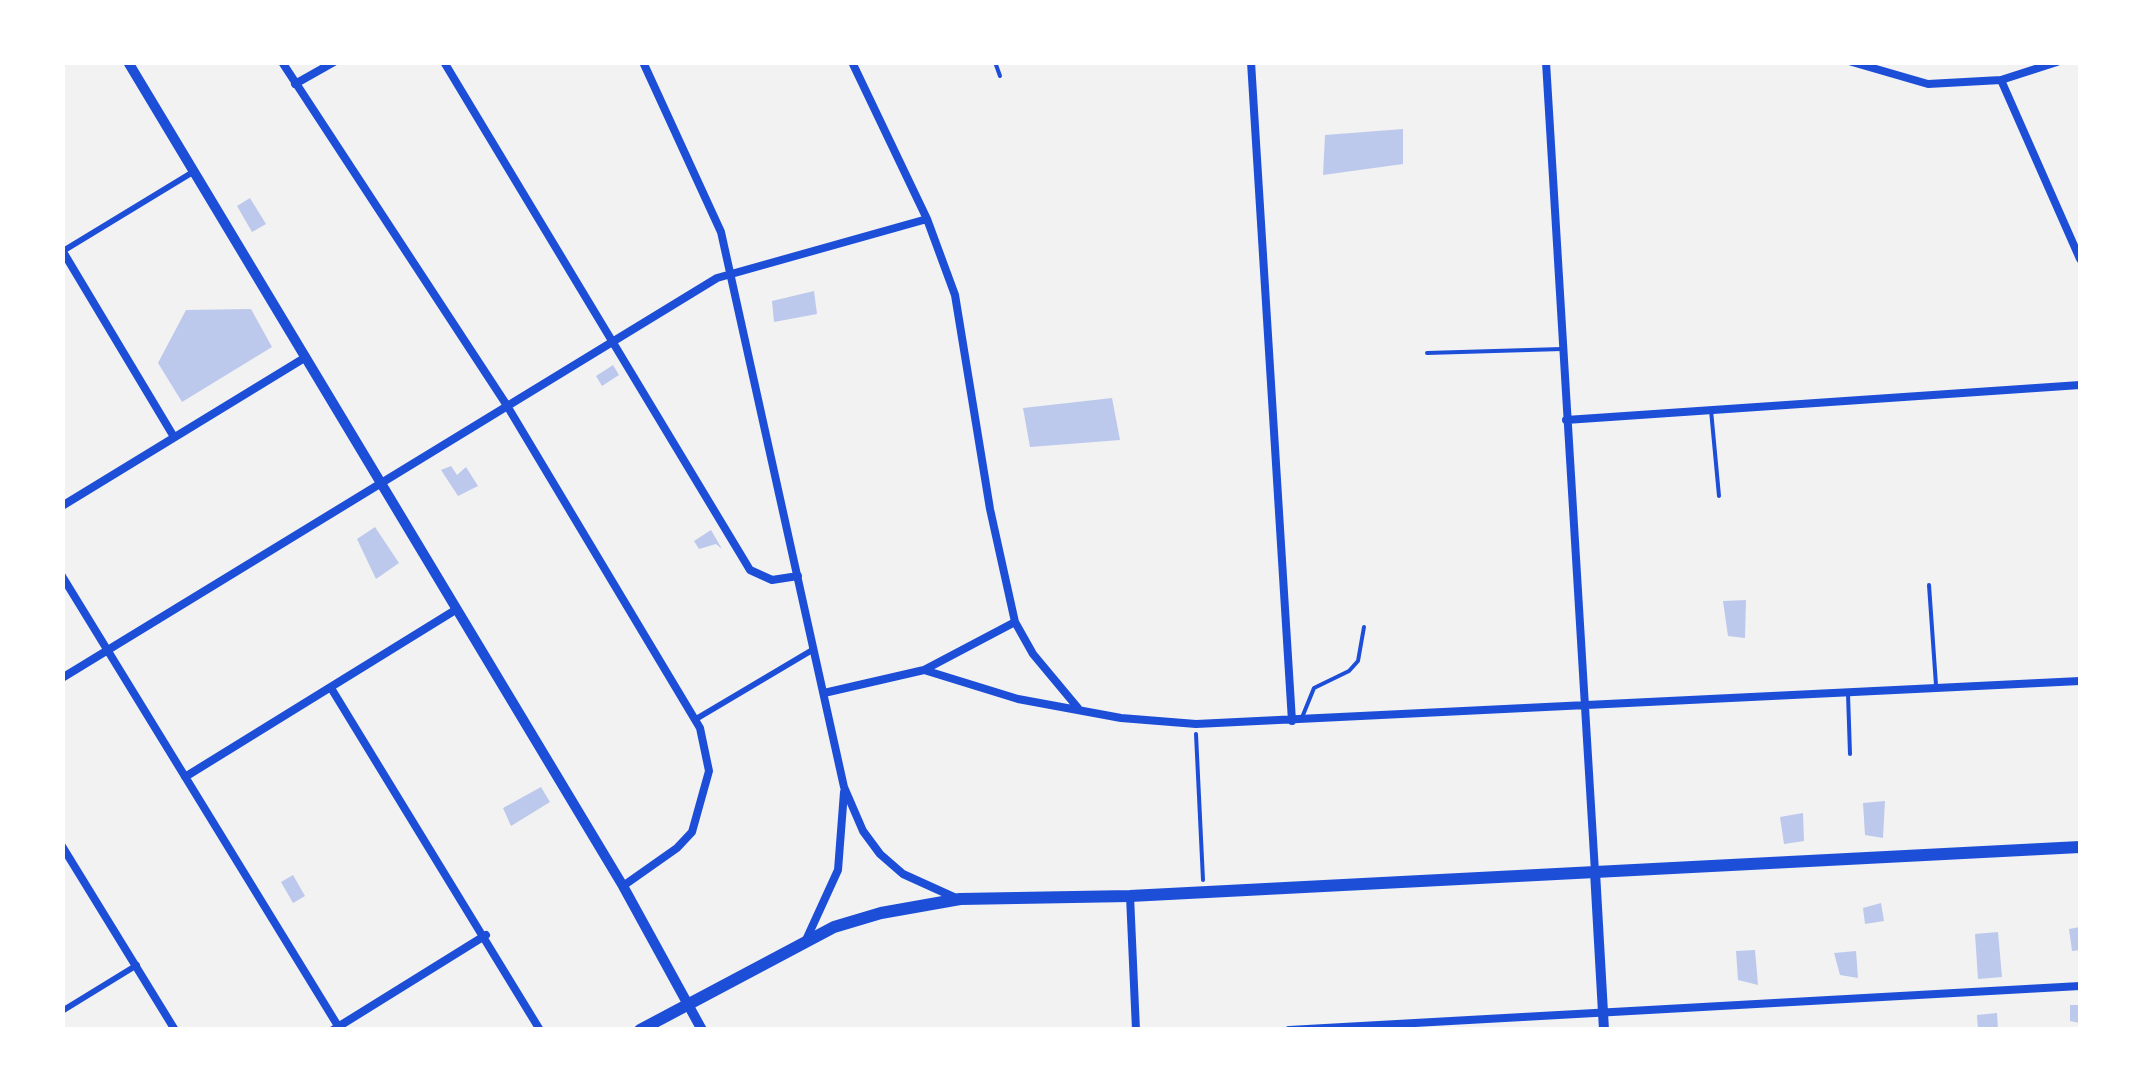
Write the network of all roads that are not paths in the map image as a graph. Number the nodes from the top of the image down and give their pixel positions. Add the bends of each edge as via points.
1 (128, 62) edge
2 (282, 62) edge
3 (334, 62) edge
4 (444, 62) edge
5 (644, 62) edge
6 (852, 62) edge
7 (995, 62) edge
8 (1251, 62) edge
9 (1546, 62) edge
10 (1852, 62) edge
11 (2056, 62) edge
12 (1000, 76) dead end
13 (2002, 80) junction
14 (295, 84) junction
15 (193, 172) junction
16 (927, 219) junction
17 (63, 251) edge
18 (2080, 258) edge
19 (732, 273) junction
20 (611, 339) junction
21 (1562, 349) junction
22 (1427, 353) dead end
23 (307, 356) junction
24 (2080, 385) edge
25 (506, 404) junction
26 (1711, 410) junction
27 (1566, 420) junction
28 (174, 437) junction
29 (382, 482) junction
30 (1720, 496) dead end
31 (62, 506) edge
32 (62, 576) edge
33 (798, 576) junction
34 (1929, 585) dead end
35 (456, 609) junction
36 (1014, 622) junction
37 (1364, 628) dead end
38 (814, 649) junction
39 (108, 650) junction
40 (924, 670) junction
41 (62, 678) edge
42 (2080, 681) edge
43 (331, 688) junction
44 (1936, 688) junction
45 (824, 694) junction
46 (1848, 694) junction
47 (1586, 707) junction
48 (1078, 708) junction
49 (696, 720) junction
50 (1296, 720) junction
51 (1850, 754) dead end
52 (186, 777) junction
53 (844, 787) junction
54 (62, 846) edge
55 (2080, 846) edge
56 (1595, 872) junction
57 (623, 886) junction
58 (1130, 896) junction
59 (960, 899) junction
60 (486, 936) junction
61 (805, 942) junction
62 (137, 965) junction
63 (2080, 986) edge
64 (690, 1003) junction
65 (62, 1011) edge
66 (1602, 1012) junction
67 (1380, 1024) junction
68 (336, 1028) edge
69 (175, 1030) edge
70 (540, 1030) edge
71 (640, 1030) edge
72 (702, 1030) edge
73 (1136, 1030) edge
74 (1289, 1030) edge
75 (1368, 1030) edge
76 (1604, 1030) edge

1 - 15 street
2 - 14 street
3 - 14 street
4 - 20 street
5 - 19 street via 704,188
6 - 16 street
7 - 12 lane
8 - 50 street
9 - 21 street
10 - 13 street via 1928,84
11 - 13 street
13 - 18 street
14 - 25 street
15 - 17 street
15 - 23 street
16 - 19 street
16 - 36 street via 955,295
17 - 28 street
19 - 20 street
19 - 33 street
20 - 25 street
20 - 33 street via 750,570 772,580
21 - 22 lane
21 - 27 street
23 - 28 street
23 - 29 street
24 - 26 street
25 - 29 street
25 - 49 street
26 - 27 street
26 - 30 lane
27 - 47 street
28 - 31 street
29 - 35 street
29 - 39 street
32 - 39 street
33 - 38 street
34 - 44 lane
35 - 43 street
35 - 57 street
36 - 40 street
36 - 48 street
37 - 50 lane via 1358,661 1314,688
38 - 45 street
38 - 49 street
39 - 41 street
39 - 52 street
40 - 45 street
40 - 48 street
42 - 44 street
43 - 52 street
43 - 60 street
44 - 46 street
45 - 53 street
46 - 47 street
46 - 51 lane
47 - 50 street
47 - 56 street
48 - 50 street via 1196,724
49 - 57 street via 709,771 700,813 677,848
52 - 68 street
53 - 59 street via 880,854 903,874
53 - 61 street via 838,870
54 - 62 street
55 - 56 main road
56 - 58 main road
56 - 66 street
57 - 64 street
58 - 59 main road
58 - 73 street
59 - 61 main road via 881,912
60 - 68 street
60 - 70 street
61 - 64 main road
62 - 65 street
62 - 69 street
63 - 66 street
64 - 71 main road
64 - 72 street
66 - 67 street
66 - 76 street
67 - 74 street
67 - 75 street

